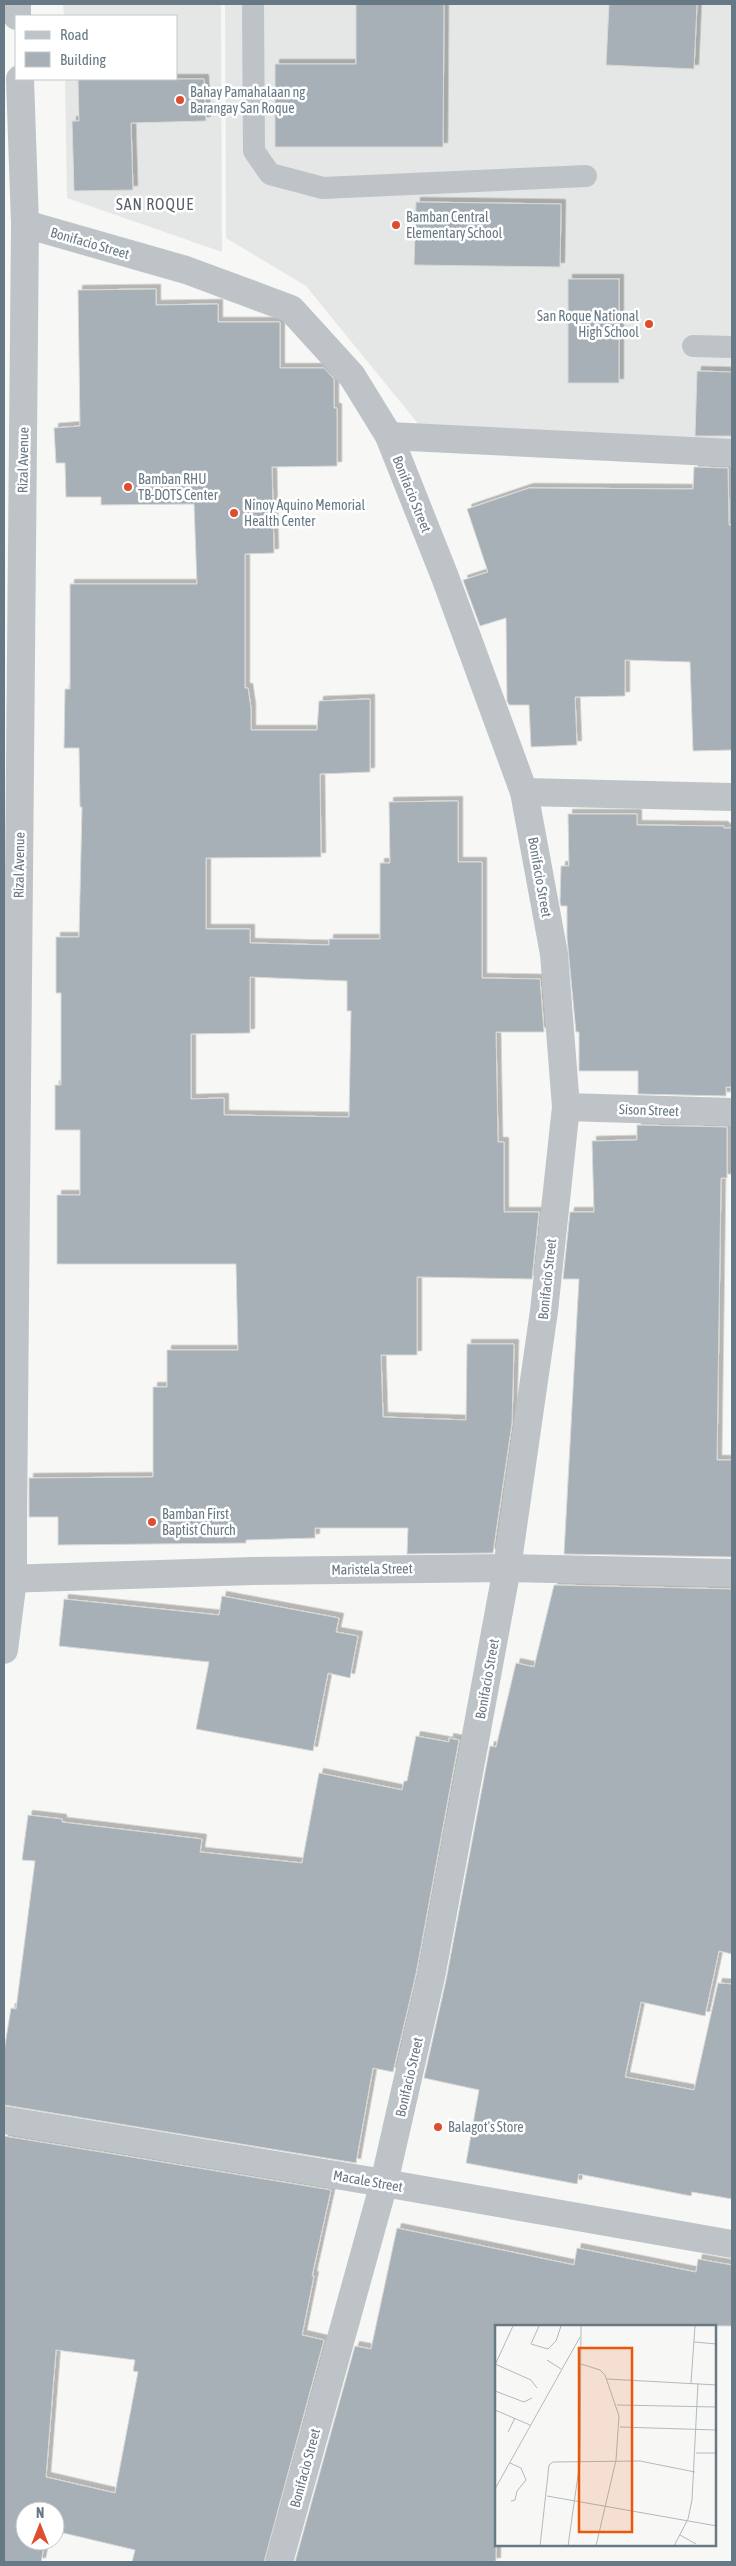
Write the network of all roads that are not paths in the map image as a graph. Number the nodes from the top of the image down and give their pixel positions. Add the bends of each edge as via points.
1 (253, 4) edge
2 (20, 80) edge
3 (586, 176) dead end
4 (25, 224) junction
5 (693, 346) dead end
6 (732, 347) edge
7 (389, 436) junction
8 (732, 453) edge
9 (524, 792) junction
10 (732, 797) edge
11 (566, 1107) junction
12 (732, 1112) edge
13 (507, 1568) junction
14 (732, 1573) edge
15 (8, 1579) edge
16 (4, 1650) edge
17 (4, 2120) edge
18 (384, 2183) junction
19 (732, 2244) edge
20 (279, 2562) edge

1 - 3 lane via 254,151 270,174 323,188
2 - 4 street, Rizal Avenue
4 - 7 street, Bonifacio Street via 186,270 291,309 352,376
4 - 15 street, Rizal Avenue
5 - 6 lane
7 - 8 street
7 - 9 street, Bonifacio Street
9 - 10 street
9 - 11 street, Bonifacio Street via 554,954
11 - 12 street, Sison Street
11 - 13 street, Bonifacio Street via 544,1312
13 - 14 street, Maristela Street
13 - 15 street, Maristela Street via 253,1571
13 - 18 street, Bonifacio Street via 432,1977
15 - 16 street, Rizal Avenue
17 - 18 street, Macale Street
18 - 19 street, Macale Street
18 - 20 street, Bonifacio Street

